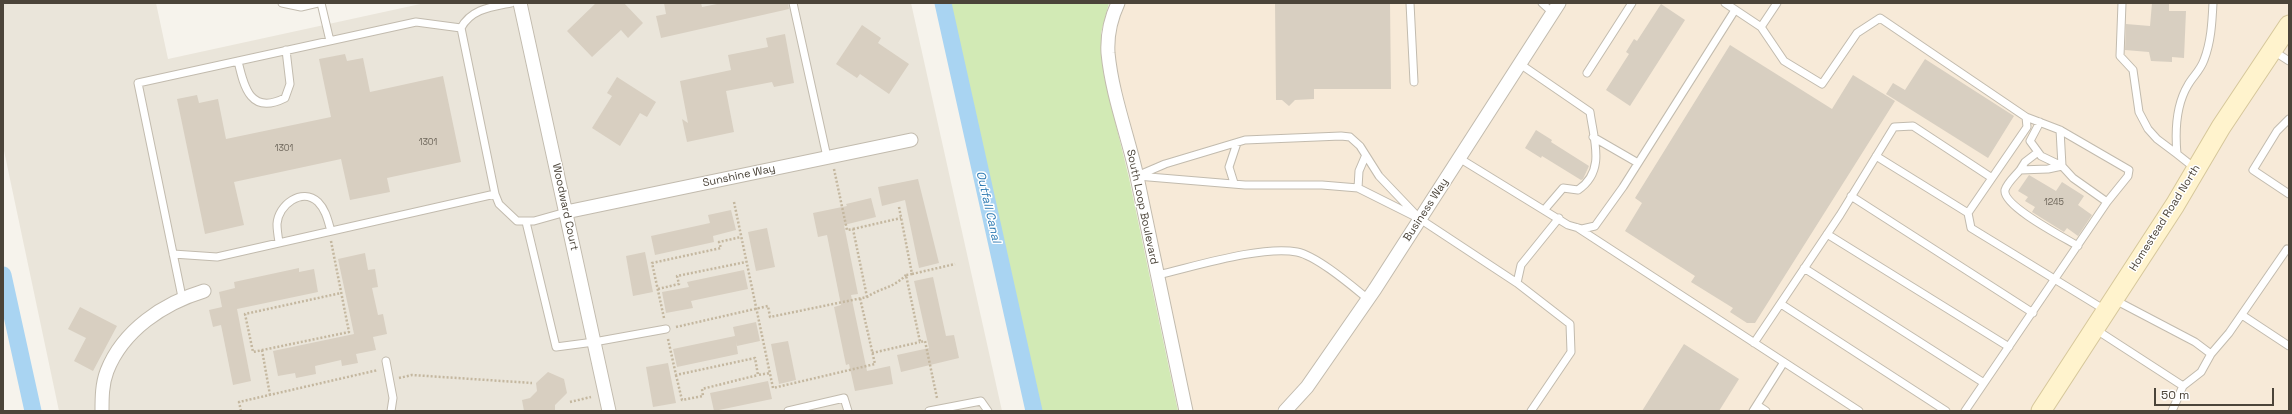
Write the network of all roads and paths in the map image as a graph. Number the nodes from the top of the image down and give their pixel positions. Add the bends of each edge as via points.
1 (282, 3) edge
2 (320, 3) edge
3 (511, 3) edge
4 (520, 3) edge
5 (793, 3) edge
6 (1118, 3) edge
7 (1410, 3) edge
8 (1542, 3) edge
9 (1632, 3) edge
10 (1724, 3) edge
11 (1777, 3) edge
12 (2122, 3) edge
13 (2213, 3) edge
14 (1556, 8) edge
15 (1735, 10) junction
16 (2289, 25) edge
17 (1761, 27) junction
18 (461, 28) junction
19 (330, 41) junction
20 (286, 50) junction
21 (2272, 50) junction
22 (2289, 60) edge
23 (238, 61) junction
24 (1520, 64) junction
25 (1587, 73) dead end
26 (1414, 82) dead end
27 (2026, 117) junction
28 (2289, 119) edge
29 (2040, 122) junction
30 (2060, 130) junction
31 (1593, 137) junction
32 (911, 140) dead end
33 (1237, 143) junction
34 (2038, 152) junction
35 (2177, 154) junction
36 (1876, 156) junction
37 (829, 157) junction
38 (1365, 157) junction
39 (1459, 158) junction
40 (1638, 163) junction
41 (2062, 166) junction
42 (2196, 169) junction
43 (2020, 170) junction
44 (1136, 176) junction
45 (1992, 178) junction
46 (1234, 183) junction
47 (1358, 188) junction
48 (495, 194) junction
49 (2289, 194) edge
50 (1851, 196) junction
51 (734, 202) dead end
52 (2107, 202) junction
53 (899, 207) dead end
54 (1545, 209) junction
55 (566, 212) junction
56 (1968, 213) junction
57 (901, 218) junction
58 (1559, 218) junction
59 (1420, 219) junction
60 (526, 222) junction
61 (1576, 227) junction
62 (853, 229) junction
63 (331, 231) junction
64 (1827, 234) junction
65 (741, 237) junction
66 (279, 242) junction
67 (2078, 246) junction
68 (2288, 247) edge
69 (173, 254) junction
70 (746, 262) junction
71 (955, 264) dead end
72 (1804, 268) junction
73 (912, 274) junction
74 (906, 275) junction
75 (1157, 275) junction
76 (2055, 280) junction
77 (1517, 283) junction
78 (658, 289) junction
79 (204, 291) dead end
80 (341, 293) junction
81 (867, 297) junction
82 (182, 298) junction
83 (860, 298) junction
84 (1368, 299) junction
85 (1781, 304) junction
86 (2110, 305) junction
87 (756, 309) junction
88 (2033, 313) junction
89 (2242, 315) junction
90 (666, 329) junction
91 (2095, 329) junction
92 (594, 342) junction
93 (920, 342) junction
94 (1754, 343) junction
95 (2289, 346) edge
96 (2009, 347) junction
97 (262, 350) junction
98 (872, 353) junction
99 (2211, 354) junction
100 (1784, 362) junction
101 (387, 364) joint
102 (770, 373) junction
103 (676, 375) junction
104 (758, 375) junction
105 (390, 380) junction
106 (532, 383) dead end
107 (1984, 383) junction
108 (2183, 386) junction
109 (606, 394) junction
110 (270, 395) junction
111 (570, 402) dead end
112 (1755, 408) edge
113 (940, 409) junction
114 (102, 411) edge
115 (241, 411) edge
116 (391, 411) edge
117 (609, 411) edge
118 (788, 411) edge
119 (848, 411) edge
120 (929, 411) edge
121 (988, 411) edge
122 (1186, 411) edge
123 (1285, 411) edge
124 (1531, 411) edge
125 (1766, 411) edge
126 (1859, 411) edge
127 (1946, 411) edge
128 (1965, 411) edge
129 (2042, 411) edge
130 (2172, 411) edge

1 - 2 lane via 301,7
2 - 19 lane
3 - 18 lane via 472,14
4 - 55 street, Woodward Court
5 - 37 lane
6 - 44 street, South Loop Boulevard via 1113,13 1108,52
7 - 26 lane
8 - 14 lane
9 - 25 lane
10 - 15 lane
11 - 17 lane
12 - 35 lane via 2120,56 2133,70 2139,112 2157,139
13 - 35 lane via 2210,44 2200,72 2188,86 2180,108 2175,134
14 - 24 street, Business Way
15 - 17 lane
15 - 40 lane
16 - 21 main road, Homestead Road North
17 - 27 lane via 1784,61 1822,84 1857,33 1880,18
18 - 19 lane via 416,22
18 - 48 lane
19 - 20 lane
20 - 23 lane
20 - 23 lane via 290,84 285,98 274,104 260,103 250,97
21 - 22 lane
21 - 42 main road, Homestead Road North
23 - 69 lane via 138,83
24 - 31 lane via 1590,112
24 - 39 street, Business Way
27 - 29 lane
27 - 45 lane via 2027,127
28 - 49 lane via 2277,131 2252,170
29 - 30 lane
29 - 34 lane via 2030,141
30 - 41 lane
30 - 52 lane via 2129,170 2128,176
31 - 40 lane
31 - 54 lane via 1597,163 1587,184 1578,190 1563,188
32 - 37 street, Sunshine Way
33 - 38 lane via 1244,140 1341,136 1350,137 1360,146
33 - 44 lane via 1165,164
33 - 46 lane via 1229,167
34 - 41 lane
34 - 43 lane via 2025,162
35 - 42 lane
36 - 45 lane via 1894,127 1913,126
36 - 50 lane
36 - 56 lane
37 - 55 street, Sunshine Way
37 - 62 path via 847,230
38 - 47 lane via 1359,171
38 - 59 lane via 1379,176
39 - 54 lane
39 - 59 street, Business Way
40 - 61 lane via 1595,226 1582,229
41 - 43 lane
41 - 52 lane via 2073,178
42 - 86 main road, Homestead Road North
43 - 67 lane via 2006,190 2006,196 2014,207
44 - 46 lane
44 - 75 street, South Loop Boulevard
45 - 56 lane
46 - 47 lane
47 - 59 lane
48 - 60 lane via 507,214 517,221
48 - 63 lane
50 - 64 lane
50 - 88 lane
51 - 65 path
52 - 67 lane
53 - 57 path
54 - 58 lane
55 - 60 lane
55 - 92 street, Woodward Court
56 - 76 lane via 1971,228
57 - 62 path
57 - 73 path
58 - 61 lane
58 - 77 lane via 1521,265
59 - 77 lane
59 - 84 street, Business Way
60 - 92 lane via 556,347
61 - 94 lane
62 - 81 path
63 - 66 lane
63 - 66 lane via 327,216 317,202 306,197 293,199 282,208 277,223
63 - 80 path
64 - 72 lane
64 - 96 lane
65 - 70 path
65 - 78 path via 719,242 721,248 652,263
66 - 69 lane via 217,256
67 - 76 lane
68 - 89 lane
69 - 82 lane
70 - 78 path via 677,276 679,284
70 - 87 path
71 - 73 path
72 - 85 lane
72 - 107 lane
73 - 74 path
74 - 81 path via 895,285 877,290
74 - 93 path
75 - 84 lane via 1259,252 1298,252 1328,267
75 - 122 street, South Loop Boulevard
76 - 86 lane
76 - 88 lane
77 - 124 lane via 1570,324 1571,352
78 - 90 path
79 - 82 street
80 - 97 path via 349,332
80 - 97 path via 244,314 253,352
81 - 83 path
82 - 114 street via 145,322 116,353 107,371
83 - 87 path via 770,317 768,306
83 - 98 path
84 - 123 street, Business Way via 1307,387
85 - 94 lane
85 - 127 lane
86 - 91 main road, Homestead Road North
86 - 99 lane via 2195,342
87 - 90 path
87 - 102 path
88 - 96 lane
89 - 95 lane
89 - 99 lane
90 - 92 lane
90 - 103 path
91 - 108 lane
91 - 129 main road, Homestead Road North
92 - 109 street, Woodward Court
93 - 98 path
93 - 113 path via 925,341
94 - 100 lane
96 - 107 lane
97 - 110 path
98 - 102 path via 875,364 773,388
99 - 108 lane via 2201,372
100 - 112 lane
100 - 126 lane
101 - 105 lane
101 - 110 path
102 - 104 path
103 - 104 path via 755,358
103 - 104 path via 682,400 703,396 702,388
105 - 106 path via 412,375
105 - 116 lane via 393,398
107 - 128 lane
108 - 130 lane
109 - 111 path
109 - 117 street, Woodward Court
110 - 115 path via 239,402
112 - 125 lane
113 - 120 lane
113 - 121 lane via 981,401
118 - 119 lane via 844,398

